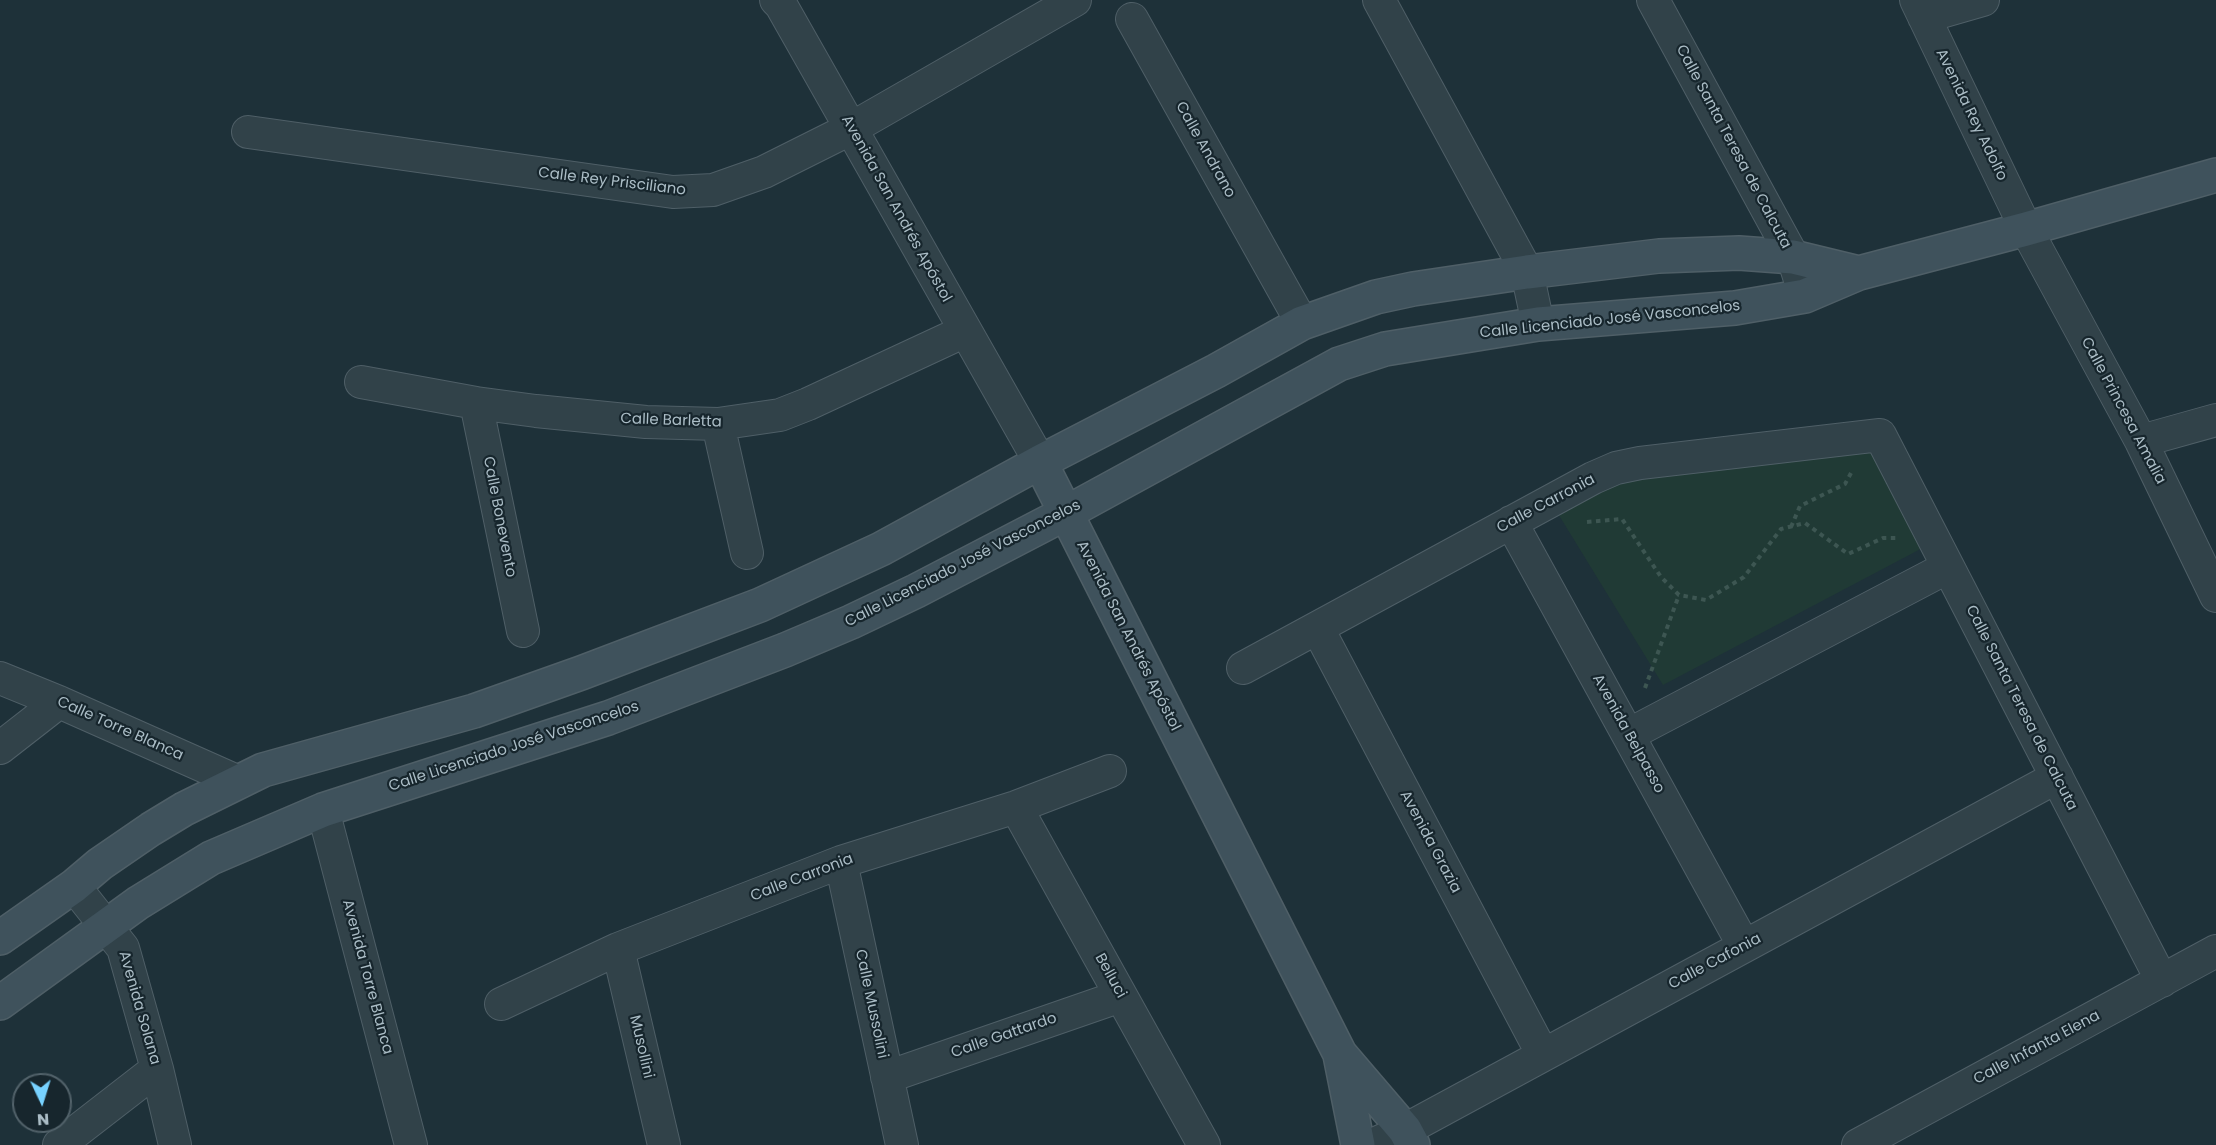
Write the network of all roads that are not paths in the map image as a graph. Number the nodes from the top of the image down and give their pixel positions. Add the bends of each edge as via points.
1 (1075, 0) edge
2 (1379, 0) edge
3 (1653, 0) edge
4 (1983, 0) edge
5 (779, 2) edge
6 (1920, 8) edge
7 (1132, 19) dead end
8 (852, 128) junction
9 (248, 132) dead end
10 (2216, 175) edge
11 (2026, 229) junction
12 (1793, 257) junction
13 (1527, 272) junction
14 (1859, 273) junction
15 (1805, 296) junction
16 (1302, 323) junction
17 (1538, 324) junction
18 (965, 331) junction
19 (361, 382) dead end
20 (476, 403) junction
21 (2216, 420) edge
22 (718, 424) junction
23 (1880, 435) joint
24 (2141, 441) junction
25 (1040, 462) junction
26 (1066, 513) junction
27 (1511, 522) junction
28 (747, 553) dead end
29 (1948, 567) junction
30 (2216, 596) edge
31 (1318, 629) junction
32 (523, 631) dead end
33 (1243, 668) dead end
34 (0, 678) edge
35 (59, 702) junction
36 (1628, 735) junction
37 (368, 741) junction
38 (0, 748) edge
39 (1110, 771) dead end
40 (2057, 777) junction
41 (239, 782) junction
42 (386, 789) junction
43 (1016, 807) junction
44 (323, 810) junction
45 (841, 862) junction
46 (74, 886) junction
47 (107, 925) junction
48 (0, 938) edge
49 (1744, 946) junction
50 (618, 949) junction
51 (2216, 951) edge
52 (2163, 981) junction
53 (1121, 996) junction
54 (0, 1003) edge
55 (501, 1004) dead end
56 (1340, 1054) junction
57 (1543, 1055) junction
58 (157, 1069) junction
59 (887, 1077) junction
60 (1409, 1138) edge
61 (59, 1145) edge
62 (175, 1145) edge
63 (411, 1145) edge
64 (664, 1145) edge
65 (903, 1145) edge
66 (1204, 1145) edge
67 (1358, 1145) edge
68 (1372, 1145) edge
69 (1858, 1145) edge

1 - 8 street, Calle Rey Prisciliano
2 - 13 street
3 - 12 street, Calle Santa Teresa de Calcuta
4 - 6 street
5 - 8 street, Avenida San Andrés Apóstol
6 - 11 street, Avenida Rey Adolfo
7 - 16 street, Calle Andrano
8 - 9 street, Calle Rey Prisciliano via 764,172 713,190 673,192
8 - 18 street, Avenida San Andrés Apóstol
10 - 11 street, Calle Licenciado José Vasconcelos
11 - 14 street, Calle Licenciado José Vasconcelos
11 - 24 street, Calle Princesa Amalia
12 - 13 street, Calle Licenciado José Vasconcelos via 1739,253 1659,256
12 - 14 street, Calle Licenciado José Vasconcelos
12 - 15 street, Calle Santa Teresa de Calcuta
13 - 16 street, Calle Licenciado José Vasconcelos via 1376,297
13 - 17 street
14 - 15 street, Calle Licenciado José Vasconcelos
15 - 17 street, Calle Licenciado José Vasconcelos via 1735,308
16 - 25 street, Calle Licenciado José Vasconcelos
17 - 26 street, Calle Licenciado José Vasconcelos via 1385,349 1339,364
18 - 22 street, Calle Barletta via 780,415
18 - 25 street, Avenida San Andrés Apóstol
19 - 20 street, Calle Barletta
20 - 22 street, Calle Barletta via 645,422
20 - 32 street, Calle Bonevento
21 - 24 street
22 - 28 street
23 - 27 street, Calle Carronia via 1616,468
23 - 29 street, Calle Santa Teresa de Calcuta
24 - 30 street, Calle Princesa Amalia
25 - 26 street, Avenida San Andrés Apóstol
25 - 37 street, Calle Licenciado José Vasconcelos via 881,549 760,605 474,711
26 - 42 street, Calle Licenciado José Vasconcelos via 916,591 785,650 608,718
26 - 56 street, Avenida San Andrés Apóstol
27 - 31 street, Calle Carronia
27 - 36 street, Avenida Belpasso
29 - 36 street
29 - 40 street, Calle Santa Teresa de Calcuta
31 - 33 street, Calle Carronia
31 - 57 street, Avenida Grazia
34 - 35 street, Calle Torre Blanca
35 - 38 street
35 - 41 street, Calle Torre Blanca
36 - 49 street, Avenida Belpasso
37 - 41 street, Calle Licenciado José Vasconcelos via 288,762
37 - 42 street
39 - 43 street, Calle Carronia
40 - 49 street, Calle Cafonia
40 - 52 street, Calle Santa Teresa de Calcuta
41 - 46 street, Calle Licenciado José Vasconcelos via 152,829
42 - 44 street, Calle Licenciado José Vasconcelos
43 - 45 street, Calle Carronia
43 - 53 street, Belluci
44 - 47 street, Calle Licenciado José Vasconcelos via 211,858
44 - 63 street, Avenida Torre Blanca
45 - 50 street, Calle Carronia
45 - 59 street, Calle Mussolini
46 - 47 street, Avenida Solana
46 - 48 street, Calle Licenciado José Vasconcelos
47 - 54 street, Calle Licenciado José Vasconcelos
47 - 58 street, Avenida Solana via 123,948
49 - 57 street, Calle Cafonia
50 - 55 street, Calle Carronia
50 - 64 street, Musollini
51 - 52 street, Calle Infanta Elena
52 - 69 street, Calle Infanta Elena
53 - 59 street, Calle Gattardo
53 - 66 street, Belluci
56 - 60 street, Avenida San Andrés Apóstol
56 - 67 street, Avenida San Andrés Apóstol
57 - 60 street, Calle Cafonia
58 - 61 street
58 - 62 street, Avenida Solana
59 - 65 street, Calle Mussolini
60 - 68 street, Calle Cafonia

